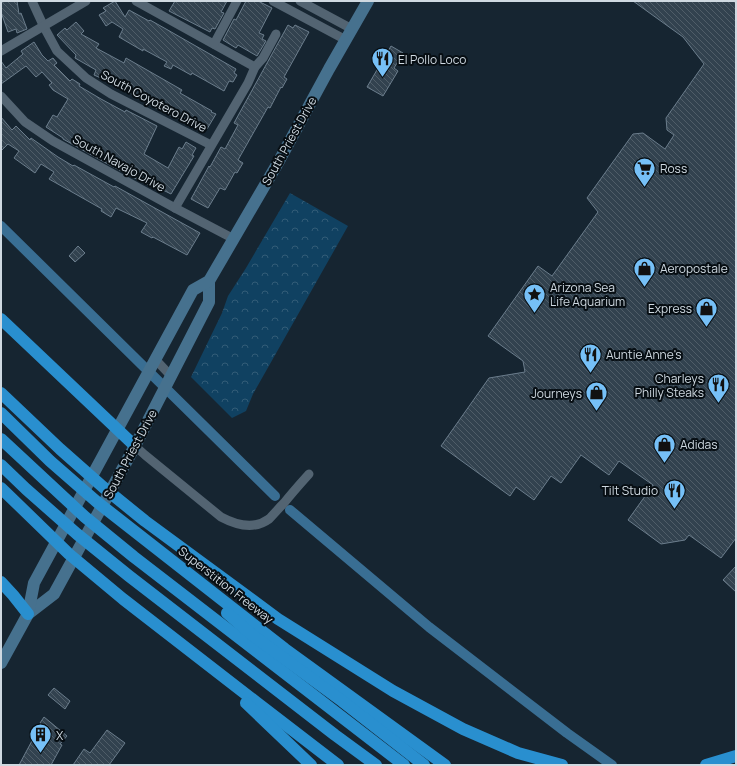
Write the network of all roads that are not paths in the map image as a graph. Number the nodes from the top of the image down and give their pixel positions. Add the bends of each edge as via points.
1 (32, 1) edge
2 (86, 1) edge
3 (136, 1) edge
4 (237, 1) edge
5 (273, 1) edge
6 (368, 1) edge
7 (302, 2) edge
8 (298, 14) junction
9 (44, 27) junction
10 (352, 29) junction
11 (276, 34) dead end
12 (346, 40) junction
13 (214, 44) junction
14 (1, 51) edge
15 (255, 67) junction
16 (1, 96) edge
17 (211, 145) junction
18 (175, 208) junction
19 (234, 239) junction
20 (209, 281) junction
21 (1, 319) edge
22 (154, 361) junction
23 (170, 378) junction
24 (1, 393) edge
25 (1, 413) edge
26 (118, 429) junction
27 (1, 440) edge
28 (135, 446) junction
29 (1, 465) edge
30 (309, 474) dead end
31 (1, 488) edge
32 (140, 537) junction
33 (1, 582) edge
34 (28, 614) junction
35 (194, 654) junction
36 (1, 663) edge
37 (736, 756) edge
38 (311, 765) edge
39 (338, 765) edge
40 (376, 765) edge
41 (404, 765) edge
42 (424, 765) edge
43 (445, 765) edge
44 (562, 765) edge
45 (706, 765) edge

1 - 9 street, South Coyotero Drive
2 - 9 street
3 - 13 street
4 - 13 street
5 - 8 street
6 - 10 main road, South Priest Drive
7 - 8 street
7 - 10 street
8 - 12 street
9 - 14 street
9 - 17 street, South Coyotero Drive via 57,51 86,78 111,94
10 - 12 main road, South Priest Drive
11 - 15 street
12 - 19 main road, South Priest Drive
13 - 15 street
15 - 17 street
16 - 18 street, South Navajo Drive via 26,122 53,141
17 - 18 street
18 - 19 street, South Navajo Drive
19 - 20 main road, South Priest Drive
20 - 22 main road, South Priest Drive via 193,290
20 - 23 main road, South Priest Drive via 210,302
21 - 26 highway
22 - 23 street
22 - 26 main road, South Priest Drive
23 - 28 main road, South Priest Drive
24 - 44 highway via 103,487 278,619 392,691 463,729 518,754
25 - 32 highway, Superstition Freeway via 50,461
26 - 28 highway
26 - 34 main road, South Priest Drive via 34,583
27 - 41 highway via 85,517 134,557
28 - 30 street via 221,517 246,526 268,520
28 - 34 main road, South Priest Drive via 54,594
29 - 40 highway via 77,534
31 - 35 highway via 69,554
32 - 42 highway via 251,634
32 - 43 highway, Superstition Freeway via 285,649
33 - 34 highway
34 - 36 main road, South Priest Drive
35 - 38 highway
35 - 39 highway
37 - 45 highway

